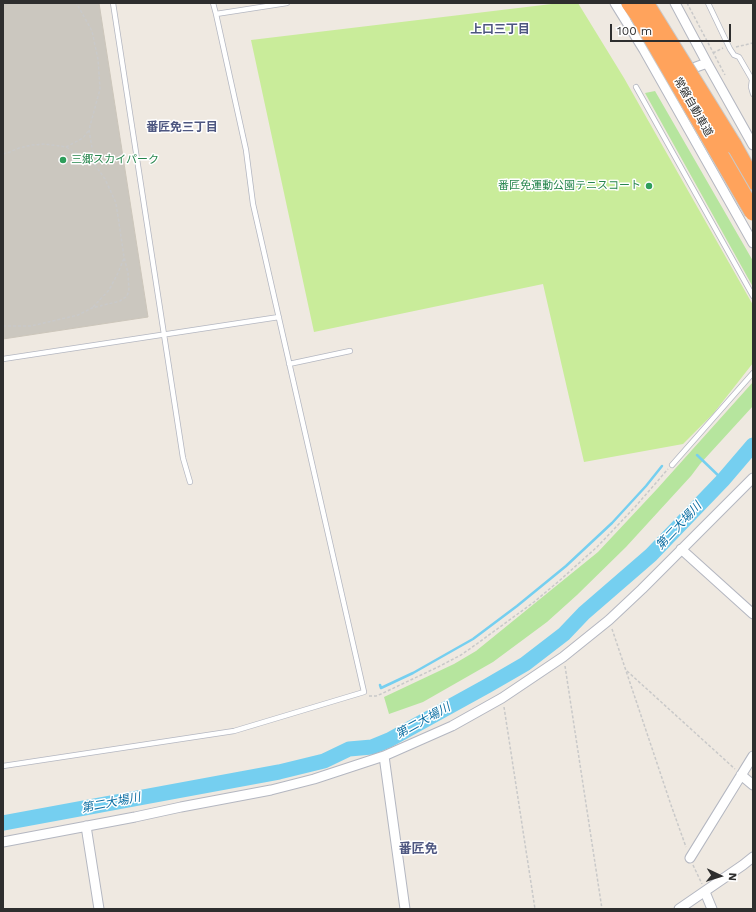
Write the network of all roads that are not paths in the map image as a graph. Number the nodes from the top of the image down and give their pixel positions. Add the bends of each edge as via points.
1 (113, 3) edge
2 (213, 3) edge
3 (287, 3) edge
4 (615, 3) edge
5 (659, 3) edge
6 (675, 3) edge
7 (708, 3) edge
8 (636, 6) edge
9 (216, 14) junction
10 (707, 63) junction
11 (661, 80) junction
12 (752, 81) edge
13 (636, 86) dead end
14 (753, 94) edge
15 (733, 145) junction
16 (753, 145) edge
17 (753, 181) edge
18 (753, 212) edge
19 (753, 243) edge
20 (753, 296) edge
21 (279, 317) junction
22 (164, 334) junction
23 (350, 351) dead end
24 (3, 359) edge
25 (290, 364) junction
26 (753, 373) edge
27 (672, 465) road end
28 (753, 478) edge
29 (190, 482) dead end
30 (681, 549) junction
31 (753, 614) edge
32 (384, 756) junction
33 (753, 756) edge
34 (3, 766) edge
35 (741, 775) junction
36 (753, 785) edge
37 (86, 826) junction
38 (3, 842) edge
39 (753, 857) edge
40 (690, 858) road end
41 (707, 897) edge
42 (99, 909) edge
43 (405, 909) edge
44 (679, 909) edge

1 - 22 lane
2 - 9 lane
3 - 9 lane
4 - 11 street
5 - 15 highway, bridge via 704,81
6 - 10 street
7 - 12 lane via 729,47 734,55 739,57
8 - 15 highway, 常磐自動車道, bridge
8 - 18 highway, 常磐自動車道, bridge
9 - 21 lane via 246,150 253,204
10 - 11 street
10 - 16 street
11 - 19 street
12 - 14 lane
13 - 20 lane
15 - 17 highway, 常磐自動車道
21 - 22 lane
21 - 25 lane
22 - 24 lane
22 - 29 lane via 183,458
23 - 25 lane
25 - 34 lane via 364,692 234,731
26 - 27 lane
28 - 30 street
30 - 31 street
30 - 32 street via 609,620 563,656 502,698 452,726
32 - 37 street via 271,790
32 - 43 street
33 - 35 street
35 - 36 street
35 - 40 street
37 - 38 street
37 - 42 street
39 - 41 street
41 - 44 street

